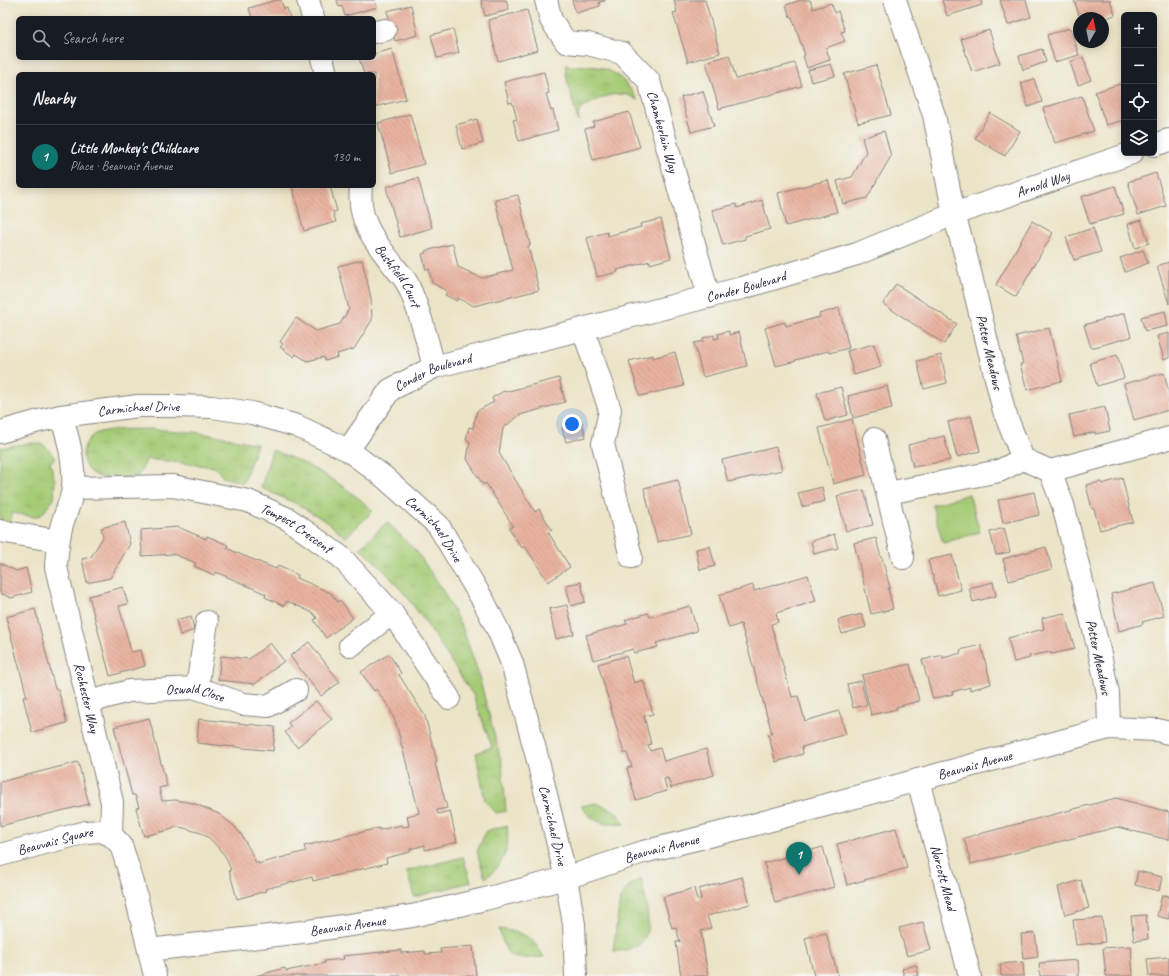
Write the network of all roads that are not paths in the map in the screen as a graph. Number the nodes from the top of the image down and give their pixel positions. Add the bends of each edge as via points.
1 (308, 0) edge
2 (546, 0) edge
3 (894, 0) edge
4 (312, 16) edge
5 (322, 60) edge
6 (326, 72) edge
7 (1169, 140) edge
8 (1157, 144) edge
9 (1123, 156) edge
10 (361, 188) edge
11 (954, 214) junction
12 (709, 297) junction
13 (584, 329) junction
14 (434, 367) junction
15 (62, 416) junction
16 (0, 432) edge
17 (1169, 438) edge
18 (874, 439) dead end
19 (348, 450) junction
20 (1023, 459) junction
21 (1050, 471) junction
22 (73, 488) junction
23 (888, 493) junction
24 (0, 531) edge
25 (58, 541) junction
26 (631, 558) dead end
27 (903, 558) dead end
28 (392, 613) junction
29 (207, 622) dead end
30 (350, 646) dead end
31 (197, 688) junction
32 (296, 690) dead end
33 (449, 698) dead end
34 (89, 702) junction
35 (1109, 728) junction
36 (1169, 733) edge
37 (918, 780) junction
38 (111, 835) junction
39 (0, 855) edge
40 (566, 878) junction
41 (149, 950) junction
42 (155, 976) edge
43 (576, 976) edge
44 (970, 976) edge

1 - 4 street
2 - 12 street, Chamberlain Way via 551,20 566,42 588,44 622,53 649,81
3 - 11 street via 934,116
5 - 6 street
7 - 8 street
9 - 11 street, Arnold Way
10 - 14 street, Bushfield Court via 364,219 371,236 408,284 422,320
11 - 12 street, Conder Boulevard via 857,254
11 - 20 street, Potter Meadows via 1004,411
12 - 13 street, Conder Boulevard
13 - 14 street, Conder Boulevard
13 - 26 street via 610,410 603,444
14 - 19 street, Conder Boulevard via 390,390
15 - 16 street, Carmichael Drive
15 - 19 street, Carmichael Drive via 138,406 212,407 252,413 297,426
15 - 22 street, Rochester Way via 73,470
17 - 21 street
18 - 23 street
19 - 40 street, Carmichael Drive via 384,477 438,525 484,602 512,663
20 - 21 street
20 - 23 street via 998,471
21 - 35 street, Potter Meadows via 1063,505 1099,650 1108,692
22 - 25 street, Rochester Way
22 - 28 street, Tempest Crescent via 172,486 248,501 288,519 341,557
23 - 27 street
24 - 25 street
25 - 34 street, Rochester Way via 56,567
28 - 30 street
28 - 33 street, Tempest Crescent
29 - 31 street
31 - 32 street, Oswald Close via 243,704 268,706
31 - 34 street, Oswald Close via 129,691
34 - 38 street, Rochester Way via 112,802
35 - 36 street, Beauvais Avenue via 1158,730
35 - 37 street, Beauvais Avenue
37 - 40 street, Beauvais Avenue via 643,852
37 - 44 street, Norcott Mead
38 - 39 street, Beauvais Square via 101,831 86,832
38 - 41 street via 121,845
40 - 41 street, Beauvais Avenue via 412,916
40 - 43 street, Carmichael Drive via 574,924
41 - 42 street

